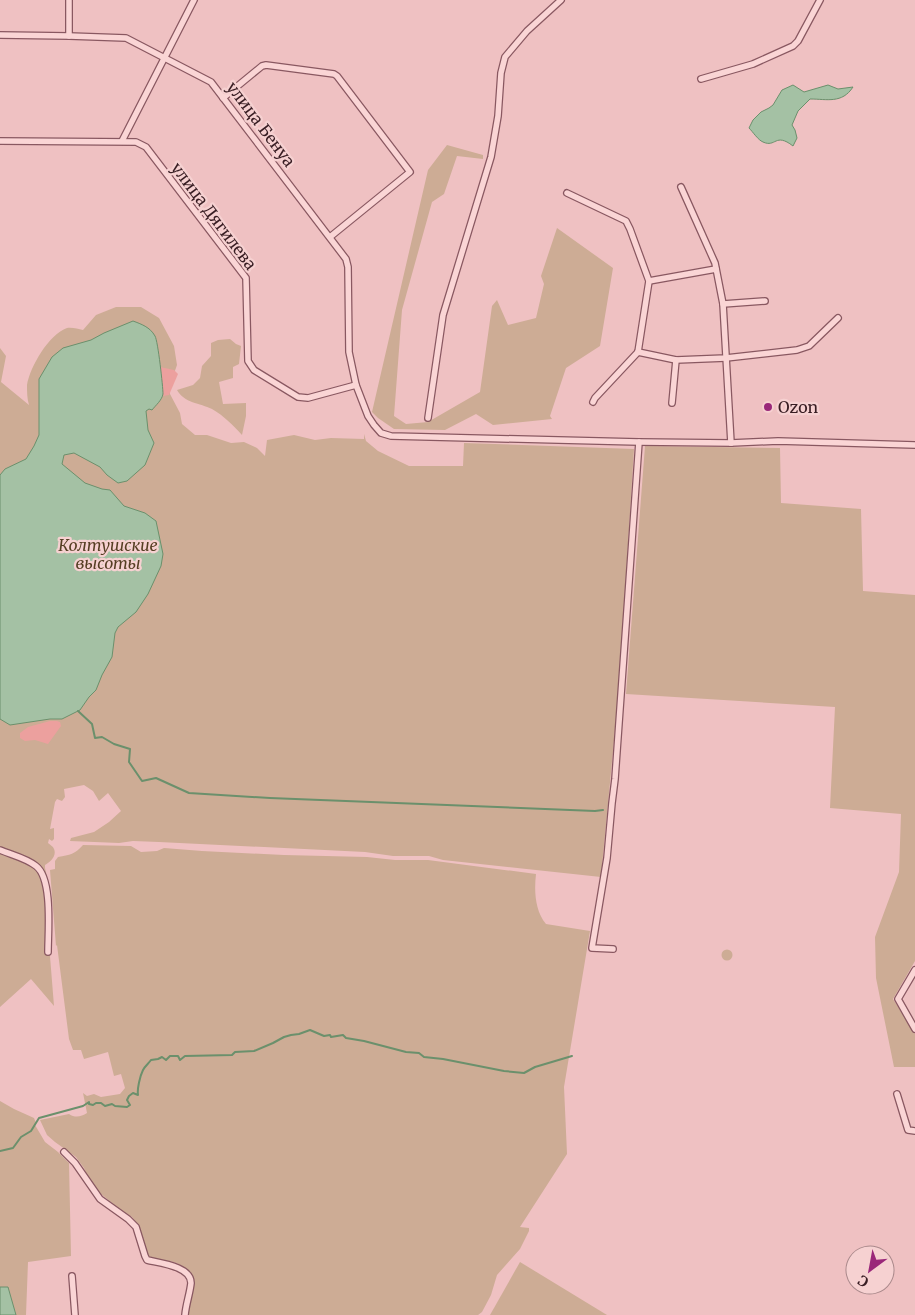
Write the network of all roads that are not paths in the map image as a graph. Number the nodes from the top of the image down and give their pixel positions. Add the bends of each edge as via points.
1 (69, 0) edge
2 (194, 0) edge
3 (561, 0) edge
4 (820, 0) edge
5 (0, 35) edge
6 (69, 36) junction
7 (164, 58) junction
8 (701, 79) dead end
9 (223, 98) junction
10 (0, 141) edge
11 (122, 141) junction
12 (681, 187) dead end
13 (567, 193) dead end
14 (330, 237) junction
15 (716, 269) junction
16 (649, 281) junction
17 (765, 301) dead end
18 (722, 304) junction
19 (838, 318) dead end
20 (638, 352) junction
21 (726, 358) junction
22 (676, 360) junction
23 (356, 385) junction
24 (593, 402) dead end
25 (672, 403) dead end
26 (428, 418) dead end
27 (639, 442) junction
28 (732, 443) junction
29 (915, 445) edge
30 (0, 850) edge
31 (613, 949) dead end
32 (48, 952) dead end
33 (915, 970) edge
34 (915, 1029) edge
35 (897, 1094) dead end
36 (915, 1131) edge
37 (64, 1152) dead end
38 (72, 1276) dead end
39 (75, 1315) edge
40 (185, 1315) edge

1 - 6 street
2 - 7 street
3 - 26 street via 527,31 505,57 491,157 443,315
4 - 8 street via 793,46 753,64
5 - 6 street, улица Бенуа
6 - 7 street, улица Бенуа via 126,38
7 - 9 street, улица Бенуа via 211,82
7 - 11 street
9 - 14 street, улица Бенуа
9 - 14 street via 266,65 337,76 410,172
10 - 11 street, улица Дягилева
11 - 23 street, улица Дягилева via 146,147 246,278 248,362 254,370 298,398
12 - 15 street
13 - 16 street via 626,221
14 - 23 street, улица Бенуа via 348,266 349,352
15 - 16 street
15 - 18 street
16 - 20 street
17 - 18 street
18 - 21 street
19 - 21 street via 803,349
20 - 22 street
20 - 24 street
21 - 22 street
21 - 28 street
22 - 25 street
23 - 27 street, улица Бенуа via 374,425 380,433 391,436
27 - 28 street, улица Бенуа
27 - 31 street via 615,779 607,858 592,948
28 - 29 street, улица Бенуа via 778,441
30 - 32 street via 40,870 48,893
33 - 34 street via 898,1000
35 - 36 street via 908,1130
37 - 40 street via 100,1199 136,1227 147,1260 171,1265 188,1275 191,1281
38 - 39 street

